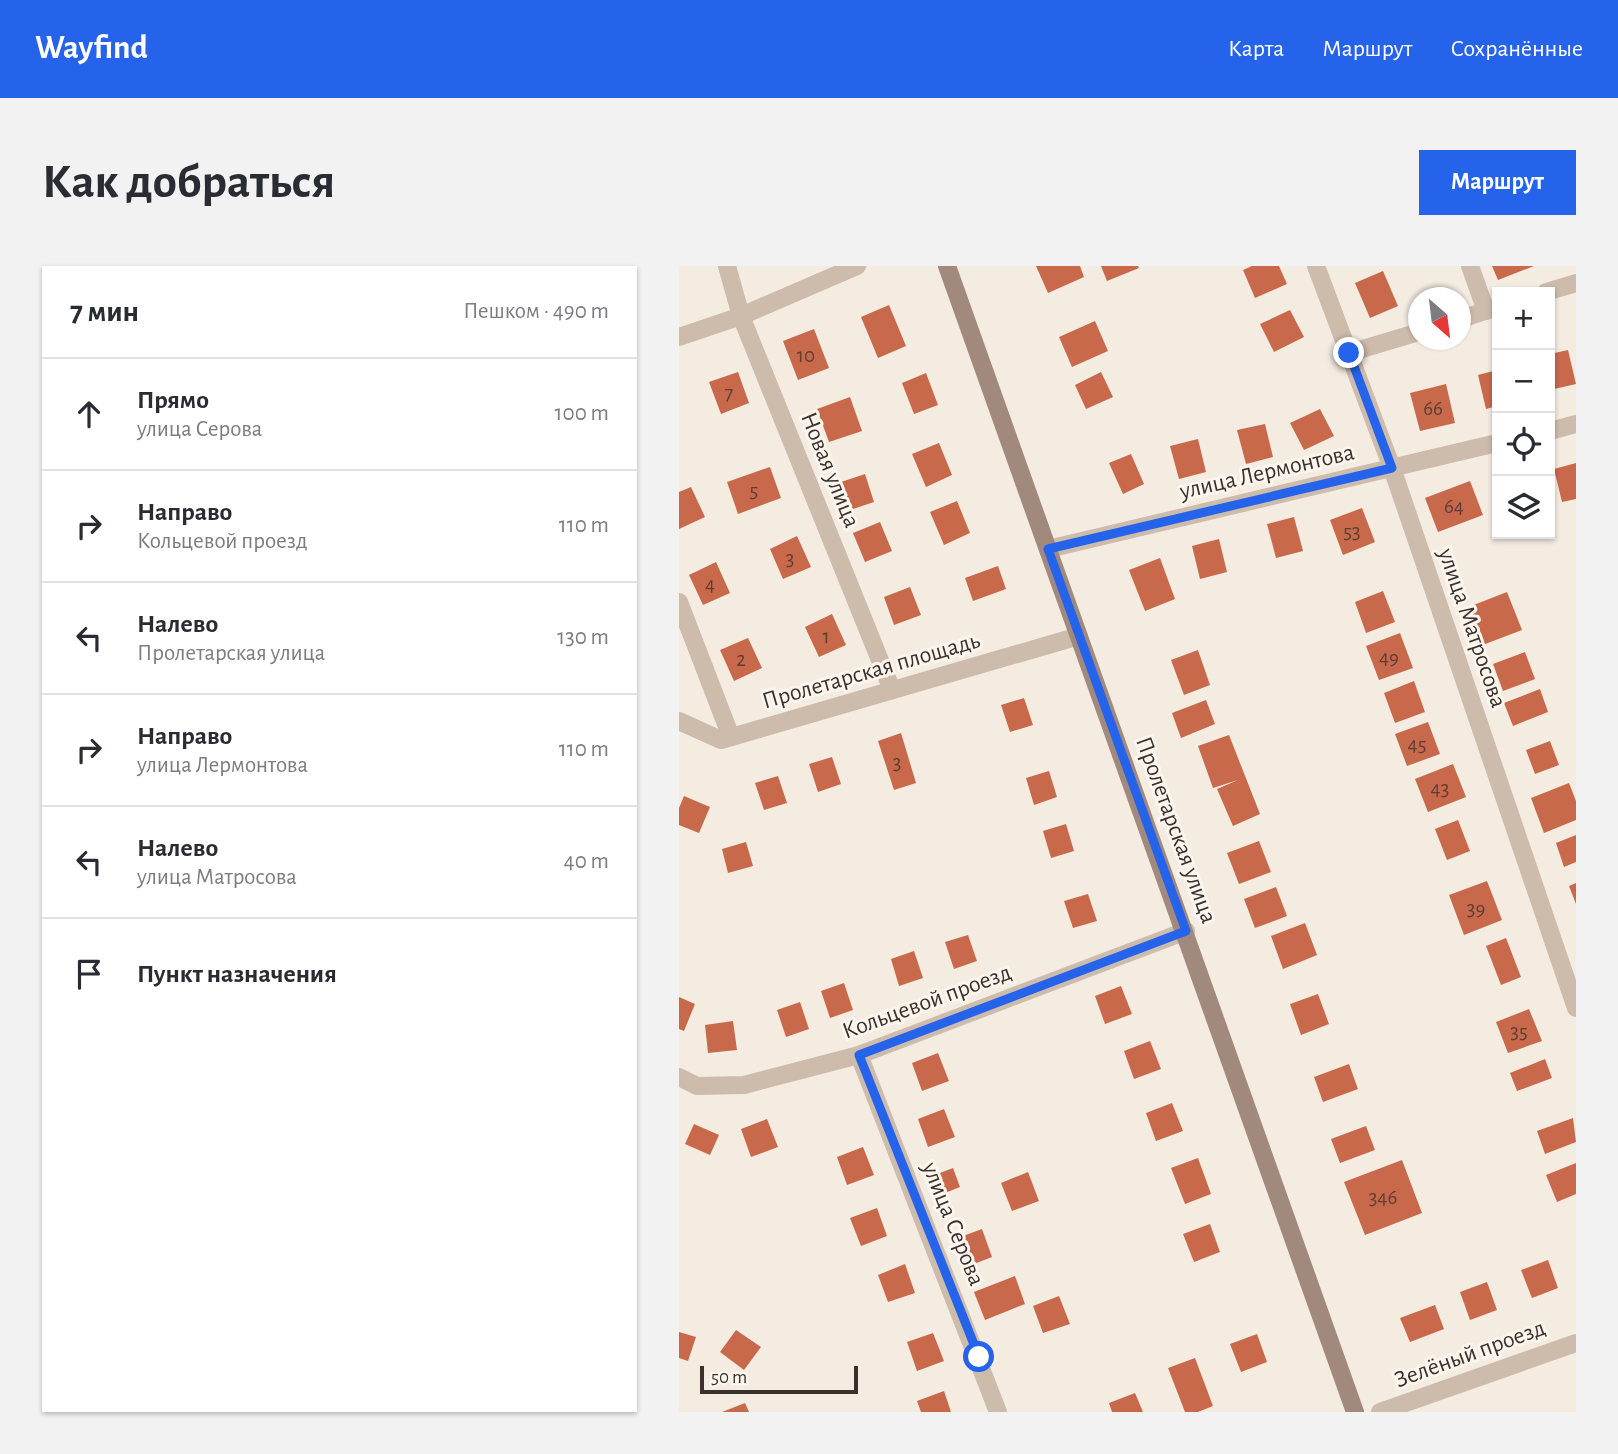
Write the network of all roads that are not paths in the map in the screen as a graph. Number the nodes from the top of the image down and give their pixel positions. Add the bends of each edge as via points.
1 (727, 266) edge
2 (857, 266) edge
3 (947, 266) edge
4 (1316, 266) edge
5 (1470, 266) edge
6 (1576, 283) edge
7 (1555, 289) edge
8 (1492, 309) edge
9 (741, 316) junction
10 (1471, 316) edge
11 (1408, 335) edge
12 (679, 337) edge
13 (1349, 353) junction
14 (1576, 424) edge
15 (1555, 429) edge
16 (1492, 444) edge
17 (1392, 468) junction
18 (1048, 549) junction
19 (679, 602) edge
20 (1079, 636) junction
21 (892, 690) junction
22 (679, 721) edge
23 (731, 737) junction
24 (1186, 931) junction
25 (1576, 1008) edge
26 (859, 1055) junction
27 (679, 1077) edge
28 (1576, 1343) edge
29 (999, 1412) edge
30 (1355, 1412) edge
31 (1380, 1412) edge

1 - 9 street, Новая улица
2 - 9 street
3 - 18 street, Пролетарская улица
4 - 13 street, улица Матросова
5 - 8 street
6 - 7 street
8 - 10 street
9 - 12 street
9 - 21 street, Новая улица
11 - 13 street
13 - 17 street, улица Матросова
14 - 15 street
16 - 17 street, улица Лермонтова
17 - 18 street, улица Лермонтова
17 - 25 street, улица Матросова
18 - 20 street, Пролетарская улица
19 - 23 street
20 - 21 street, Пролетарская площадь
20 - 24 street, Пролетарская улица
21 - 23 street, Пролетарская площадь
22 - 23 street, Пролетарская площадь via 722,740
24 - 26 street, Кольцевой проезд
24 - 30 street, Пролетарская улица
26 - 27 street, Кольцевой проезд via 744,1085 697,1086
26 - 29 street, улица Серова
28 - 31 street, Зелёный проезд

